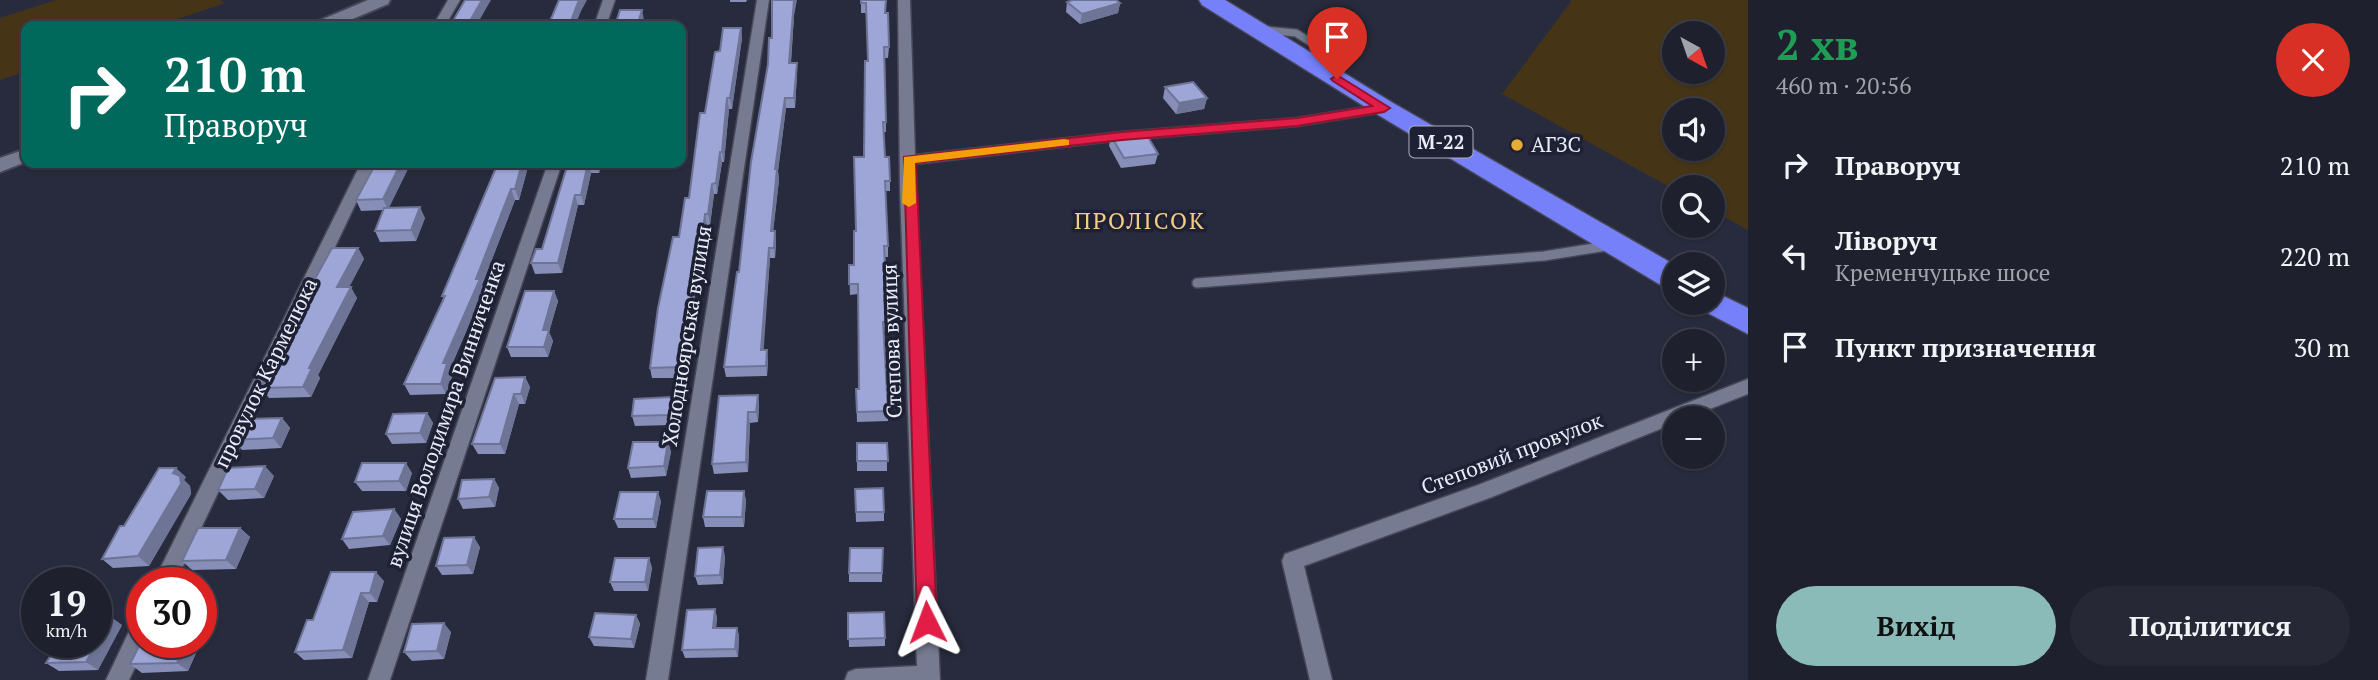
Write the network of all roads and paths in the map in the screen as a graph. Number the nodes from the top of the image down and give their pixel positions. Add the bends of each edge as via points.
1 (382, 0) edge
2 (454, 0) edge
3 (609, 0) edge
4 (763, 0) edge
5 (904, 0) edge
6 (1210, 0) edge
7 (334, 21) edge
8 (442, 21) edge
9 (602, 21) edge
10 (1384, 108) junction
11 (21, 157) edge
12 (909, 160) junction
13 (0, 165) edge
14 (366, 168) edge
15 (553, 168) edge
16 (1615, 245) junction
17 (1662, 272) edge
18 (1197, 283) dead end
19 (1725, 309) edge
20 (1748, 322) edge
21 (1748, 386) edge
22 (172, 567) edge
23 (128, 658) edge
24 (929, 678) edge
25 (117, 680) edge
26 (379, 680) edge
27 (657, 680) edge
28 (856, 680) edge
29 (1321, 680) edge

1 - 7 street
2 - 8 street
3 - 9 street
4 - 27 street, Холодноярська вулиця
5 - 12 street, Степова вулиця
6 - 10 highway, М-22
10 - 12 street via 1297,122
10 - 16 highway, М-22
11 - 13 street
12 - 24 street, Степова вулиця
14 - 22 street, провулок Кармелюка
15 - 26 street, вулиця Володимира Винниченка
16 - 17 highway, М-22
16 - 18 lane via 1544,256
19 - 20 highway
21 - 29 street, Степовий провулок via 1485,491 1292,561
23 - 25 street
24 - 28 street

